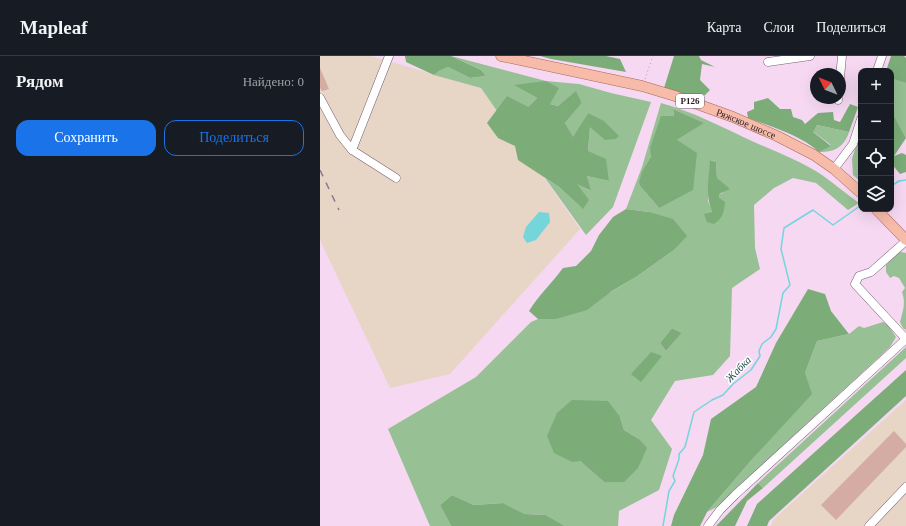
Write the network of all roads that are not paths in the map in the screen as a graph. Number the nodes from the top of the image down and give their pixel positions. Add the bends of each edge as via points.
1 (389, 56) edge
2 (501, 56) edge
3 (810, 56) edge
4 (842, 56) edge
5 (882, 56) edge
6 (768, 62) dead end
7 (841, 68) edge
8 (878, 68) edge
9 (320, 98) edge
10 (858, 127) edge
11 (352, 150) junction
12 (834, 169) junction
13 (396, 178) dead end
14 (858, 190) edge
15 (879, 212) edge
16 (906, 240) edge
17 (906, 339) edge
18 (906, 487) edge
19 (708, 526) edge
20 (869, 526) edge

1 - 11 street
2 - 12 main road, Ряжское шоссе / Р126 via 642,86 675,96 777,136 814,155
3 - 6 street
4 - 7 street
5 - 8 street
9 - 11 street via 340,135
10 - 12 street via 852,144
11 - 13 street
12 - 14 main road, Ряжское шоссе / Р126
15 - 16 main road
16 - 17 street via 871,272 859,276 855,284
17 - 19 street via 735,495
18 - 20 street

